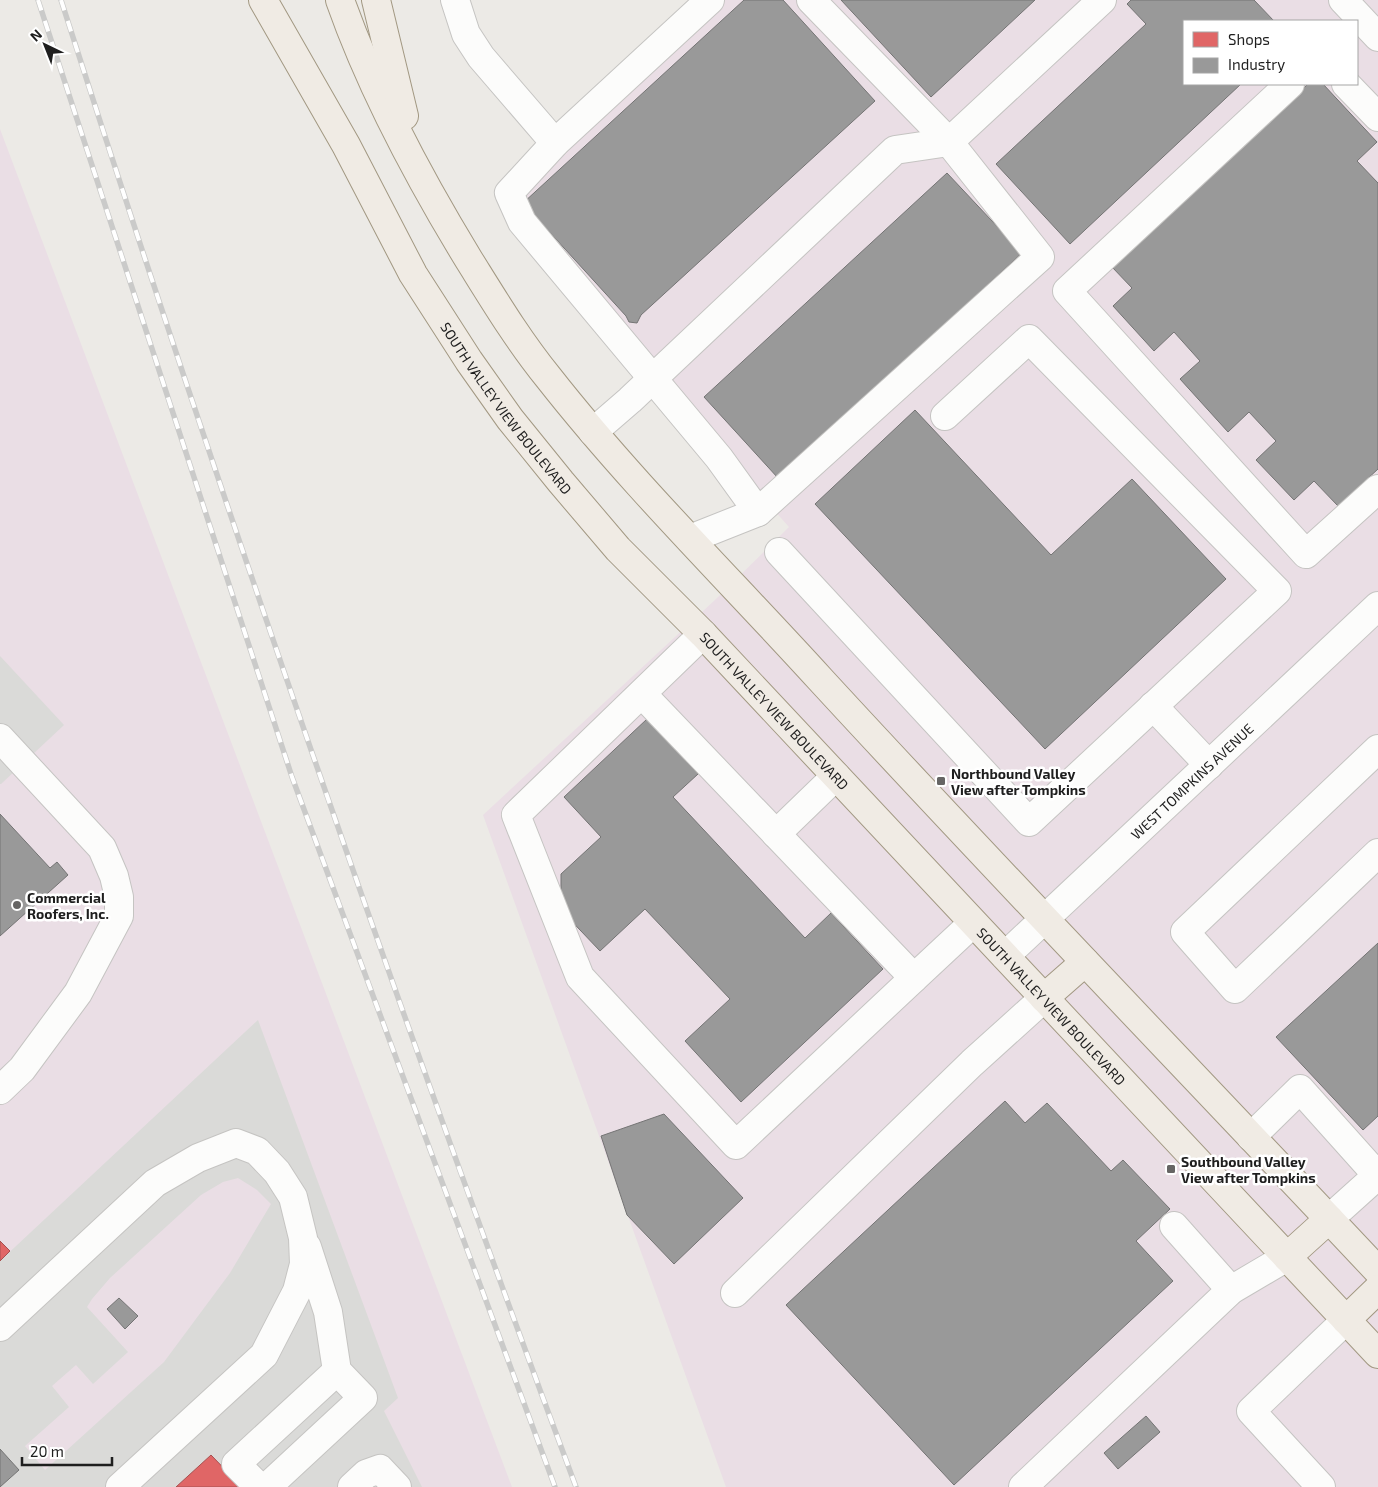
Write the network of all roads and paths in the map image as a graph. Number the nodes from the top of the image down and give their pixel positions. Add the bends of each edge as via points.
1 (263, 0) edge
2 (285, 0) edge
3 (340, 0) edge
4 (376, 0) edge
5 (454, 0) edge
6 (710, 0) edge
7 (811, 0) edge
8 (1102, 0) edge
9 (1289, 85) edge
10 (1347, 85) edge
11 (1378, 117) edge
12 (949, 142) junction
13 (555, 144) junction
14 (346, 145) junction
15 (418, 170) junction
16 (653, 378) junction
17 (945, 416) dead end
18 (593, 432) junction
19 (1378, 489) edge
20 (758, 512) junction
21 (690, 540) junction
22 (779, 552) dead end
23 (1378, 606) edge
24 (704, 634) junction
25 (642, 694) junction
26 (1154, 706) junction
27 (0, 738) edge
28 (1378, 749) edge
29 (1209, 765) junction
30 (836, 776) junction
31 (776, 834) junction
32 (1378, 853) edge
33 (1046, 918) junction
34 (973, 923) junction
35 (1005, 956) junction
36 (1085, 962) junction
37 (914, 978) junction
38 (1044, 998) junction
39 (0, 1090) edge
40 (1251, 1136) junction
41 (1378, 1175) edge
42 (1329, 1219) junction
43 (299, 1221) junction
44 (1174, 1226) dead end
45 (1287, 1257) junction
46 (1378, 1271) edge
47 (1378, 1289) edge
48 (1231, 1290) junction
49 (735, 1293) dead end
50 (1346, 1320) junction
51 (0, 1327) edge
52 (1378, 1354) edge
53 (337, 1371) junction
54 (120, 1487) edge
55 (259, 1487) edge
56 (267, 1487) edge
57 (352, 1487) edge
58 (397, 1487) edge
59 (1023, 1487) edge
60 (1321, 1487) edge

1 - 14 main road, SOUTH VALLEY VIEW BOULEVARD
2 - 14 main road
3 - 15 main road via 350,28
4 - 15 main road
5 - 13 street via 466,34 481,57
6 - 13 street
7 - 12 street
8 - 12 street
9 - 19 street via 1067,291 1306,554
10 - 11 street
12 - 16 street via 896,150
12 - 20 street via 1040,257
13 - 16 street via 509,192 522,222
14 - 24 main road, SOUTH VALLEY VIEW BOULEVARD via 413,274 510,419 618,549
15 - 18 main road via 445,220 517,334
16 - 18 street
16 - 20 street via 719,458
17 - 26 street via 1029,339 1277,591
18 - 21 main road
20 - 21 street
21 - 33 main road
22 - 26 street via 1028,822
23 - 29 street, WEST TOMPKINS AVENUE
24 - 25 street
24 - 30 main road, SOUTH VALLEY VIEW BOULEVARD
25 - 31 street
25 - 37 street via 516,815 580,977 736,1145
26 - 29 street
27 - 39 street via 102,848 120,897 119,916 78,993 22,1070
28 - 32 street via 1185,932 1235,989
29 - 33 street, WEST TOMPKINS AVENUE
30 - 31 street
30 - 34 main road, SOUTH VALLEY VIEW BOULEVARD
31 - 37 street
33 - 35 street, WEST TOMPKINS AVENUE
33 - 36 main road
34 - 35 main road, SOUTH VALLEY VIEW BOULEVARD
34 - 37 street
35 - 38 main road, SOUTH VALLEY VIEW BOULEVARD
36 - 38 main road
36 - 40 main road
38 - 45 main road, SOUTH VALLEY VIEW BOULEVARD
38 - 49 street via 972,1063
40 - 41 street via 1300,1089
40 - 42 main road
41 - 42 street
42 - 45 main road
42 - 46 main road
43 - 51 street via 293,1196 277,1172 256,1151 236,1143 198,1158 155,1183
43 - 53 street via 328,1312
43 - 54 street via 304,1264 297,1291 264,1355
44 - 48 street
45 - 48 street
45 - 50 main road, SOUTH VALLEY VIEW BOULEVARD
47 - 50 main road
48 - 59 street
50 - 52 main road, SOUTH VALLEY VIEW BOULEVARD
50 - 60 street via 1251,1411
53 - 55 street via 236,1464
53 - 56 street via 363,1398
57 - 58 street via 366,1474 380,1468

